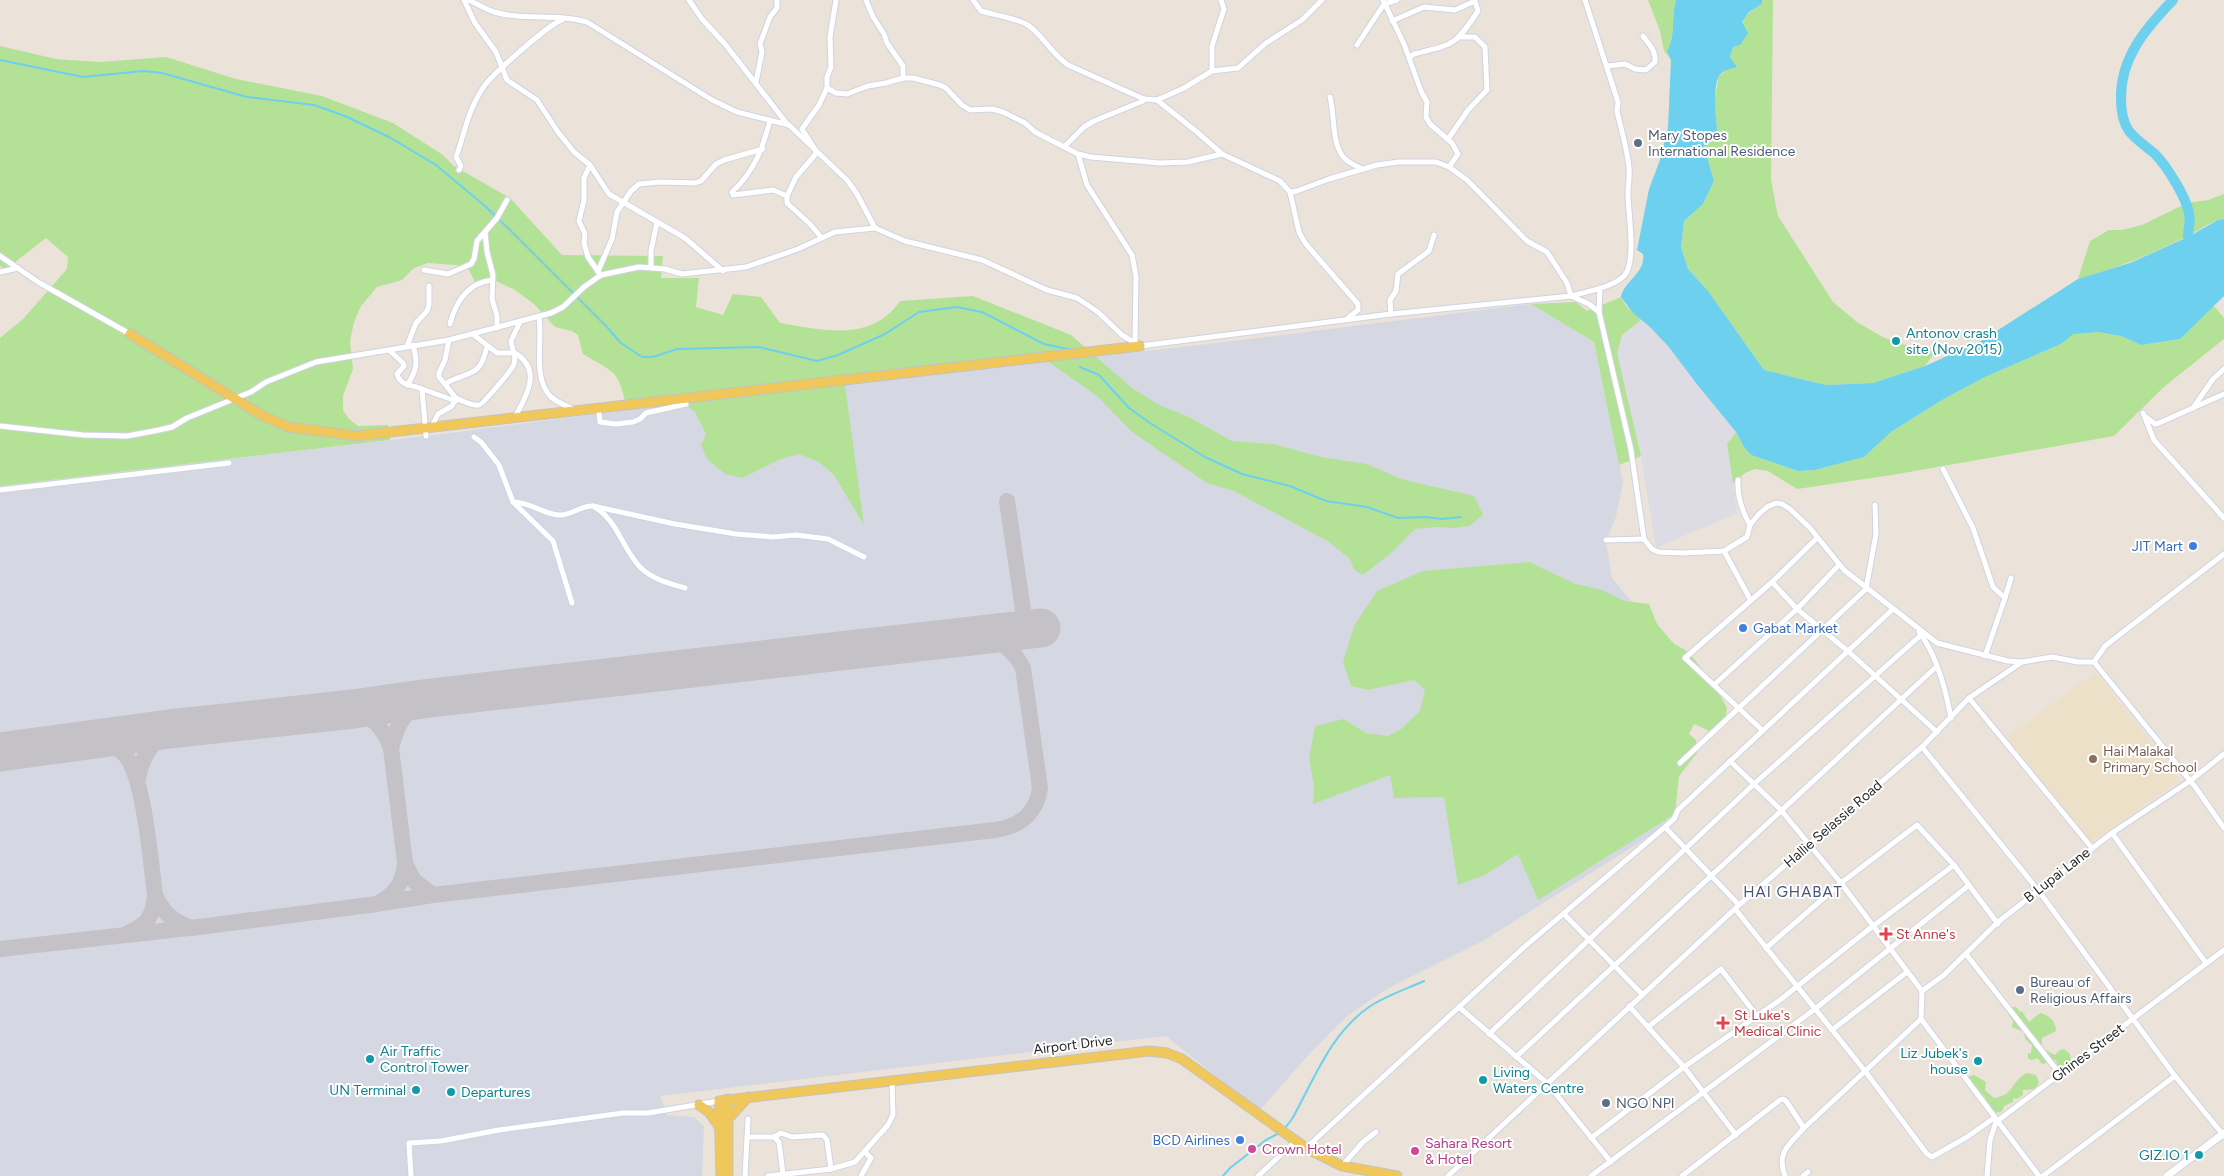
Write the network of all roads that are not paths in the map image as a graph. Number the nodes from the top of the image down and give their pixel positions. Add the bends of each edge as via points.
1 (464, 0) edge
2 (469, 0) edge
3 (689, 0) edge
4 (777, 0) edge
5 (836, 0) edge
6 (866, 0) edge
7 (973, 0) edge
8 (1221, 0) edge
9 (1322, 0) edge
10 (1397, 0) edge
11 (1585, 0) edge
12 (1469, 1) edge
13 (1383, 2) edge
14 (565, 18) junction
15 (1392, 20) junction
16 (1642, 36) dead end
17 (1461, 37) junction
18 (1357, 45) dead end
19 (1410, 57) junction
20 (1608, 66) junction
21 (503, 68) junction
22 (1212, 71) junction
23 (903, 78) junction
24 (756, 82) junction
25 (827, 88) junction
26 (1330, 97) dead end
27 (1144, 98) junction
28 (1157, 100) junction
29 (770, 120) junction
30 (789, 125) junction
31 (1448, 139) junction
32 (1064, 147) junction
33 (763, 149) junction
34 (816, 151) junction
35 (1078, 154) junction
36 (1222, 154) junction
37 (590, 165) junction
38 (1449, 167) junction
39 (1362, 169) junction
40 (459, 170) dead end
41 (1290, 192) junction
42 (787, 196) junction
43 (507, 200) dead end
44 (623, 203) junction
45 (657, 222) junction
46 (875, 228) junction
47 (485, 232) junction
48 (1434, 236) dead end
49 (821, 237) junction
50 (0, 256) edge
51 (18, 268) junction
52 (651, 268) junction
53 (424, 270) dead end
54 (723, 271) junction
55 (0, 272) edge
56 (599, 273) junction
57 (492, 280) junction
58 (429, 286) dead end
59 (1600, 288) junction
60 (1571, 296) junction
61 (1599, 312) junction
62 (1391, 314) junction
63 (539, 317) junction
64 (1346, 320) junction
65 (520, 322) junction
66 (450, 324) dead end
67 (497, 328) junction
68 (130, 334) joint
69 (474, 335) junction
70 (449, 340) junction
71 (1138, 344) junction
72 (410, 346) junction
73 (487, 346) junction
74 (389, 350) junction
75 (515, 353) junction
76 (2224, 369) edge
77 (444, 384) junction
78 (407, 386) junction
79 (422, 389) junction
80 (2223, 394) edge
81 (234, 400) junction
82 (456, 400) junction
83 (686, 404) dead end
84 (2192, 408) junction
85 (578, 411) junction
86 (599, 413) dead end
87 (515, 417) junction
88 (0, 426) edge
89 (429, 426) junction
90 (426, 436) dead end
91 (474, 437) dead end
92 (229, 463) dead end
93 (1943, 468) dead end
94 (1738, 480) dead end
95 (0, 490) edge
96 (513, 502) junction
97 (1875, 505) dead end
98 (593, 506) junction
99 (2224, 518) edge
100 (1750, 525) junction
101 (1817, 538) junction
102 (1644, 539) junction
103 (1606, 540) dead end
104 (1724, 551) junction
105 (2224, 554) edge
106 (864, 557) dead end
107 (1839, 565) junction
108 (2010, 578) dead end
109 (1772, 582) junction
110 (685, 588) dead end
111 (1866, 589) junction
112 (1750, 598) junction
113 (2005, 598) junction
114 (572, 603) dead end
115 (1797, 609) junction
116 (1893, 609) junction
117 (1907, 619) junction
118 (1821, 631) junction
119 (1921, 635) junction
120 (1849, 652) junction
121 (1985, 656) junction
122 (2022, 662) junction
123 (2094, 662) junction
124 (1936, 666) junction
125 (1874, 675) junction
126 (1715, 684) junction
127 (1969, 698) junction
128 (1900, 699) junction
129 (1739, 707) junction
130 (1951, 718) junction
131 (1762, 730) junction
132 (1937, 732) junction
133 (1922, 747) junction
134 (2224, 754) edge
135 (1730, 761) junction
136 (1680, 763) dead end
137 (2190, 782) junction
138 (1754, 784) junction
139 (1780, 810) junction
140 (1666, 827) junction
141 (2224, 828) edge
142 (2112, 832) junction
143 (1810, 845) junction
144 (1686, 848) junction
145 (2092, 848) junction
146 (1954, 865) junction
147 (1711, 873) junction
148 (1841, 883) junction
149 (1968, 886) junction
150 (2038, 890) junction
151 (1737, 907) junction
152 (1564, 914) junction
153 (1998, 922) junction
154 (1873, 926) junction
155 (1588, 939) junction
156 (1766, 948) junction
157 (1890, 949) junction
158 (2224, 950) edge
159 (1966, 954) junction
160 (2206, 963) junction
161 (1613, 965) junction
162 (1907, 972) junction
163 (1797, 987) junction
164 (1922, 991) junction
165 (1642, 994) junction
166 (1629, 1006) junction
167 (1460, 1008) junction
168 (1815, 1009) junction
169 (1757, 1016) junction
170 (1921, 1019) junction
171 (2134, 1019) junction
172 (1648, 1027) junction
173 (1832, 1030) junction
174 (1489, 1034) junction
175 (1516, 1057) junction
176 (1684, 1067) junction
177 (1865, 1071) junction
178 (2060, 1074) junction
179 (2175, 1076) junction
180 (892, 1081) junction
181 (1547, 1083) junction
182 (1703, 1093) junction
183 (748, 1097) junction
184 (728, 1099) junction
185 (719, 1101) junction
186 (699, 1105) junction
187 (748, 1119) dead end
188 (728, 1120) junction
189 (1995, 1120) junction
190 (720, 1128) junction
191 (1804, 1128) junction
192 (1376, 1132) dead end
193 (2224, 1134) edge
194 (1736, 1135) junction
195 (747, 1137) junction
196 (774, 1137) junction
197 (1591, 1138) junction
198 (1296, 1141) junction
199 (1306, 1148) junction
200 (865, 1152) junction
201 (1611, 1162) junction
202 (1342, 1166) junction
203 (831, 1169) junction
204 (1808, 1172) dead end
205 (1359, 1173) edge
206 (783, 1174) junction
207 (411, 1176) edge
208 (721, 1176) edge
209 (728, 1176) edge
210 (745, 1176) edge
211 (768, 1176) edge
212 (861, 1176) edge
213 (1258, 1176) edge
214 (1397, 1176) edge
215 (1448, 1176) edge
216 (1591, 1176) edge
217 (1682, 1176) edge
218 (1785, 1176) edge
219 (1803, 1176) edge
220 (1987, 1176) edge
221 (2039, 1176) edge
222 (2043, 1176) edge
223 (2167, 1176) edge

1 - 21 street
2 - 14 street via 494,12
3 - 24 street
4 - 24 street via 777,8 770,16 760,44 762,52
5 - 25 street
6 - 23 street via 902,66
7 - 27 street via 981,11 1025,22 1056,58 1068,66
8 - 22 street via 1224,9 1212,46
9 - 22 street via 1302,20 1266,43 1238,68
10 - 13 street
11 - 20 street
12 - 15 street via 1455,10 1424,7
12 - 17 street via 1475,1 1478,11
13 - 15 street
13 - 18 street
14 - 21 street via 556,22
14 - 29 street via 587,22 712,100 737,112
15 - 19 street
16 - 20 street via 1656,56 1655,62 1646,70 1625,64
17 - 19 street via 1450,45
17 - 31 street via 1475,37 1485,46 1487,90
19 - 31 street via 1427,102 1426,118
20 - 59 street via 1630,168 1630,251 1626,274
21 - 37 street via 507,80 537,100 574,152
21 - 40 street via 485,84 474,103 456,157 461,166
22 - 28 street
23 - 25 street via 847,94
23 - 32 street via 940,85 970,110 1003,112
24 - 30 street
25 - 34 street via 802,129
26 - 39 street via 1335,137 1344,158
27 - 28 street
27 - 32 street via 1084,127
28 - 36 street
29 - 30 street
29 - 33 street
30 - 34 street
31 - 38 street via 1458,154
32 - 35 street
33 - 42 street via 732,193 773,190
33 - 44 street via 716,164 701,181 695,183 638,184
34 - 42 street via 796,177
34 - 46 street via 847,180
35 - 36 street via 1160,164
35 - 71 street via 1086,185 1132,255 1136,276
36 - 41 street via 1280,181
37 - 44 street via 609,194
37 - 56 street via 584,178 584,200 579,221 585,234 588,258
38 - 39 street via 1436,162 1399,162
38 - 60 street via 1467,180 1528,241 1547,252 1567,283
39 - 41 street
41 - 64 street via 1299,232 1305,243 1358,304 1358,310
42 - 49 street via 787,203
43 - 47 street
44 - 45 street
44 - 56 street via 617,212 612,239
45 - 52 street
45 - 54 street via 685,238
46 - 49 street via 835,232
46 - 71 street via 905,241 982,260 1047,290 1077,298
47 - 53 street via 477,241 471,264 448,274
47 - 57 street
48 - 62 street via 1429,251 1398,274 1396,291 1390,300
49 - 54 street via 780,256
50 - 51 street
51 - 55 street
51 - 68 street via 96,317
52 - 54 street via 682,274
52 - 56 street
56 - 63 street via 563,307
57 - 66 street via 478,283 465,293 454,308
57 - 67 street
58 - 72 street via 427,311 416,323
59 - 60 street
59 - 61 street
60 - 61 street
60 - 62 street
61 - 102 street via 1632,450
62 - 64 street
63 - 65 street
63 - 85 street via 541,378 546,391 560,403
64 - 71 street
65 - 67 street
65 - 75 street via 511,341
67 - 69 street
68 - 81 main road
69 - 70 street
69 - 73 street
70 - 72 street
70 - 77 street via 439,373
71 - 85 main road
72 - 74 street
72 - 78 street via 417,363
73 - 75 street via 497,353
73 - 77 street via 484,361 475,372
74 - 78 street via 403,363 397,374
74 - 81 street via 303,367
75 - 82 street via 510,372 483,404 475,406
75 - 87 street via 526,364 531,384
76 - 84 street
77 - 82 street
78 - 79 street
79 - 82 street
79 - 89 street
80 - 84 street
81 - 88 street via 172,426 127,436
81 - 89 main road via 289,427 326,433 356,436
82 - 89 street
83 - 86 street via 646,413 633,422 616,424 600,422
84 - 99 street via 2155,424 2142,413 2154,440
85 - 87 main road
87 - 89 main road
89 - 90 street
91 - 96 street via 499,465
92 - 95 street
93 - 113 street via 1973,528 1992,587
94 - 100 street via 1741,506
96 - 98 street via 532,505 557,515
96 - 114 street via 552,541
97 - 111 street via 1876,534
98 - 106 street via 736,534 828,539
98 - 110 street via 609,520 644,571
100 - 101 street via 1767,507 1776,503 1790,508
100 - 104 street via 1747,537
101 - 107 street
101 - 109 street
102 - 103 street
102 - 104 street via 1658,552
104 - 112 street
105 - 123 street via 2105,646
107 - 111 street
107 - 115 street
108 - 113 street
109 - 112 street
109 - 115 street
111 - 116 street
111 - 118 street
112 - 126 street via 1685,658
113 - 121 street
115 - 118 street
115 - 126 street
116 - 117 street
116 - 120 street
117 - 119 street
117 - 121 street via 1937,643
118 - 120 street
118 - 129 street
119 - 124 street
119 - 125 street
120 - 125 street
120 - 131 street
121 - 122 street
122 - 123 street, Hallie Selassie Road via 2052,657
122 - 127 street, Hallie Selassie Road
123 - 137 street
124 - 128 street
124 - 130 street
125 - 128 street
125 - 138 street
126 - 129 street
127 - 130 street, Hallie Selassie Road
127 - 145 street
128 - 132 street
128 - 139 street
129 - 131 street
129 - 136 street
130 - 132 street, Hallie Selassie Road
131 - 135 street
132 - 133 street, Hallie Selassie Road
133 - 143 street, Hallie Selassie Road
133 - 150 street
134 - 137 street, B Lupai Lane
135 - 138 street
135 - 140 street via 1678,810
137 - 141 street
137 - 142 street, B Lupai Lane
138 - 139 street
138 - 144 street
139 - 143 street
139 - 147 street
140 - 144 street
140 - 152 street
142 - 145 street, B Lupai Lane
142 - 160 street
143 - 148 street
143 - 151 street, Hallie Selassie Road
144 - 147 street
144 - 155 street
145 - 150 street, B Lupai Lane
146 - 148 street via 1917,825
146 - 149 street
146 - 154 street
147 - 151 street
147 - 161 street
148 - 154 street
148 - 156 street
149 - 153 street
149 - 157 street
150 - 153 street, B Lupai Lane
150 - 171 street
151 - 156 street
151 - 165 street, Hallie Selassie Road
152 - 155 street
152 - 167 street
153 - 159 street, B Lupai Lane
154 - 157 street
154 - 163 street
155 - 161 street
155 - 174 street
156 - 163 street
157 - 162 street
157 - 168 street
158 - 160 street, Ghines Street
159 - 164 street, B Lupai Lane
159 - 178 street
160 - 171 street, Ghines Street
161 - 165 street
161 - 175 street
162 - 164 street
162 - 173 street
163 - 168 street
163 - 169 street
164 - 170 street
165 - 166 street, Hallie Selassie Road
166 - 172 street
166 - 181 street, Hallie Selassie Road
167 - 174 street
167 - 199 street
168 - 173 street
168 - 182 street
169 - 172 street via 1720,969
169 - 176 street
170 - 177 street
170 - 189 street
171 - 178 street, Ghines Street
171 - 179 street
172 - 176 street
173 - 177 street
174 - 175 street
175 - 181 street
176 - 182 street
176 - 197 street
177 - 189 street, Ghines Street via 1932,1158
177 - 191 street
178 - 189 street, Ghines Street
179 - 193 street
179 - 222 street
180 - 183 main road, Airport Drive
180 - 198 main road, Airport Drive via 1142,1051 1157,1052 1191,1065
180 - 200 street via 893,1115
181 - 197 street
181 - 215 street, Hallie Selassie Road
182 - 194 street
182 - 201 street
183 - 184 main road, Airport Drive
183 - 188 main road
184 - 185 main road, Airport Drive
184 - 188 main road
185 - 186 street
185 - 190 main road
186 - 190 main road via 709,1112
186 - 207 street via 409,1143
187 - 195 street
188 - 209 main road
189 - 220 street
189 - 221 street
190 - 208 main road
191 - 194 street via 1783,1099
191 - 218 street via 1781,1156 1780,1164
192 - 202 street
193 - 223 street
194 - 217 street
195 - 196 street
195 - 210 street
196 - 203 street via 781,1133 792,1137 826,1136
196 - 206 street via 779,1142
197 - 201 street
198 - 199 main road, Airport Drive
198 - 213 street
199 - 202 main road, Airport Drive
200 - 203 street via 855,1162
200 - 212 street via 871,1158
201 - 216 street
202 - 205 main road, Airport Drive
203 - 206 street
204 - 219 street
205 - 214 main road, Airport Drive
206 - 211 street

